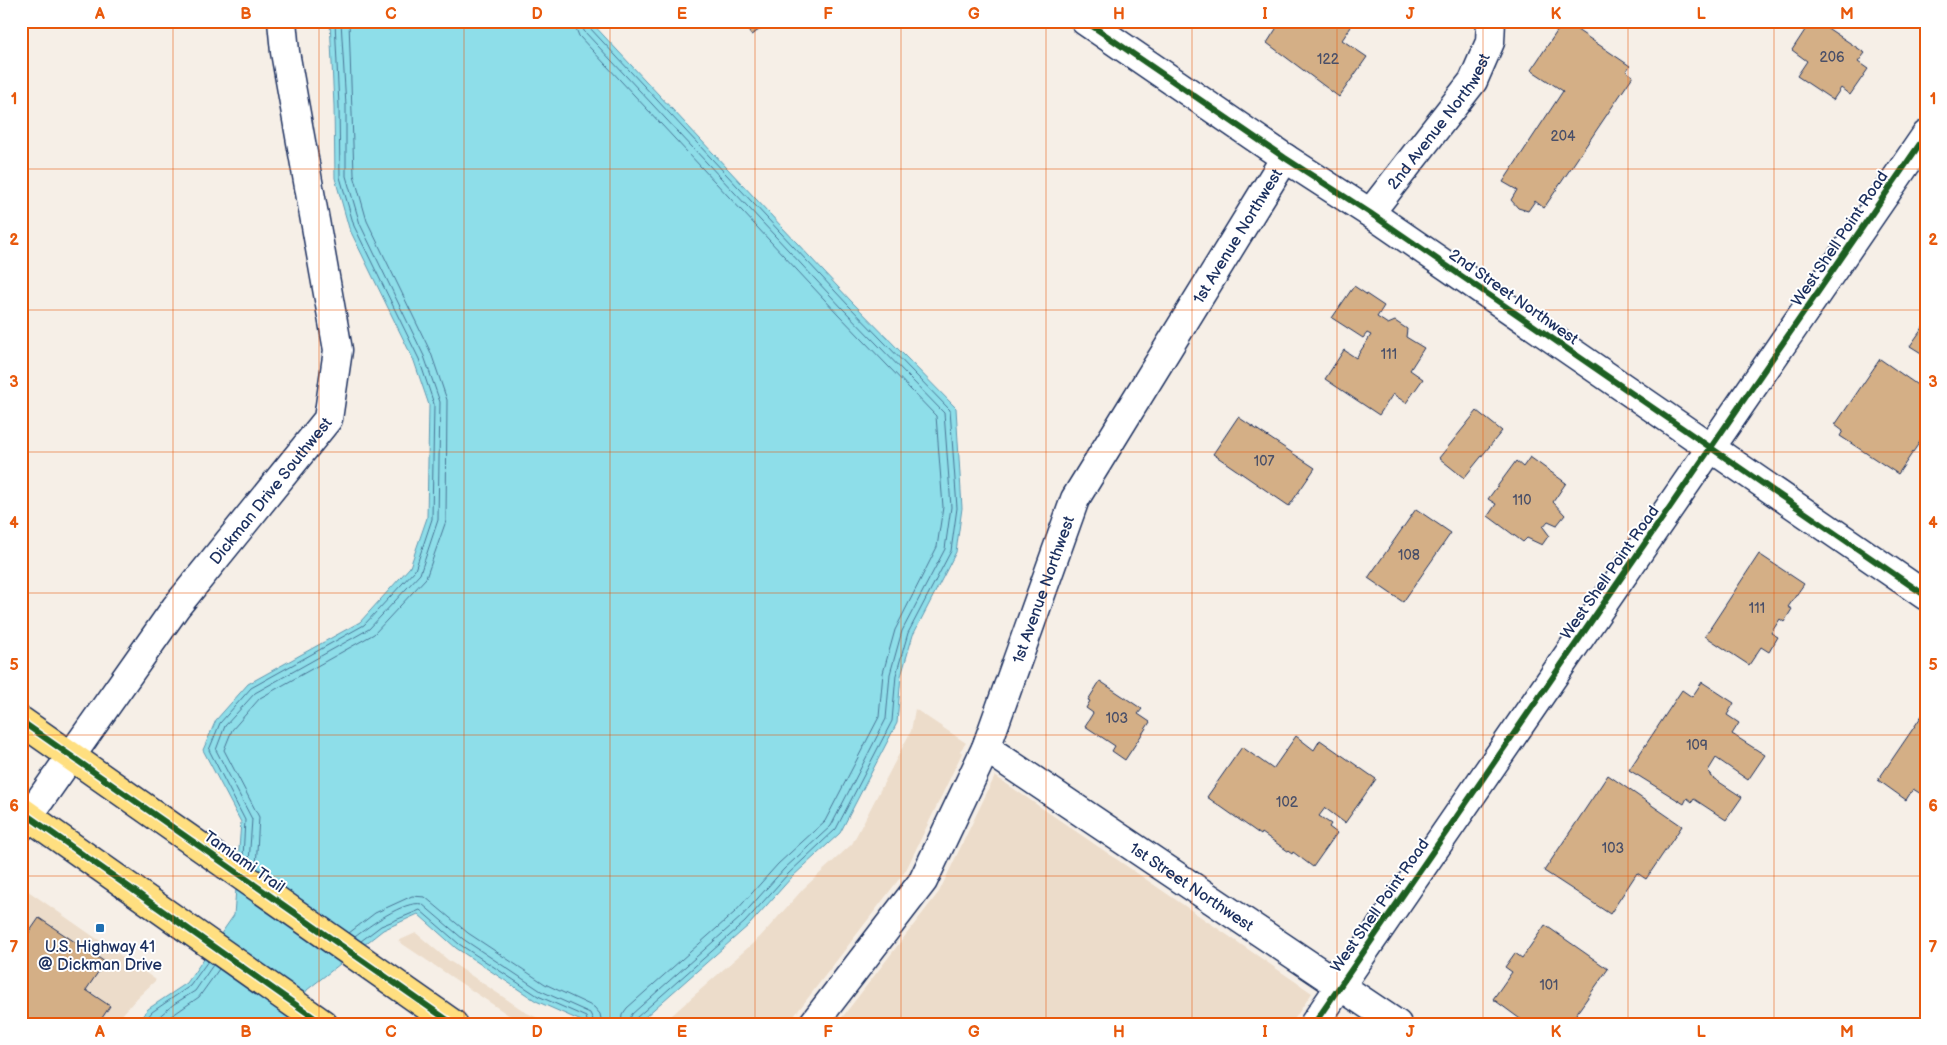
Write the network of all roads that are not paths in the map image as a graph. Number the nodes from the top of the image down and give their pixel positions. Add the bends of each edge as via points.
1 (282, 21) edge
2 (1085, 21) edge
3 (1491, 21) edge
4 (1926, 135) edge
5 (1285, 158) junction
6 (1370, 213) junction
7 (1711, 450) junction
8 (1926, 596) edge
9 (21, 721) edge
10 (986, 748) junction
11 (72, 755) junction
12 (24, 818) edge
13 (1341, 985) junction
14 (320, 1021) edge
15 (453, 1024) edge
16 (813, 1024) edge
17 (1314, 1024) edge
18 (1397, 1024) edge

1 - 11 street, Dickman Drive Southwest via 338,350 328,420 176,607
2 - 5 street, 2nd Street Northwest
3 - 6 street, 2nd Avenue Northwest via 1490,42 1473,81
4 - 7 street, West Shell Point Road
5 - 6 street, 2nd Street Northwest
5 - 10 street, 1st Avenue Northwest via 1074,499
6 - 7 street, 2nd Street Northwest
7 - 8 street, 2nd Street Northwest
7 - 13 street, West Shell Point Road
9 - 11 main road, Tamiami Trail
10 - 13 street, 1st Street Northwest
10 - 16 street, 1st Avenue Northwest via 923,880
11 - 12 street, Dickman Drive Southwest
11 - 15 main road, Tamiami Trail
12 - 14 main road
13 - 17 street, West Shell Point Road
13 - 18 street, 1st Street Northwest

